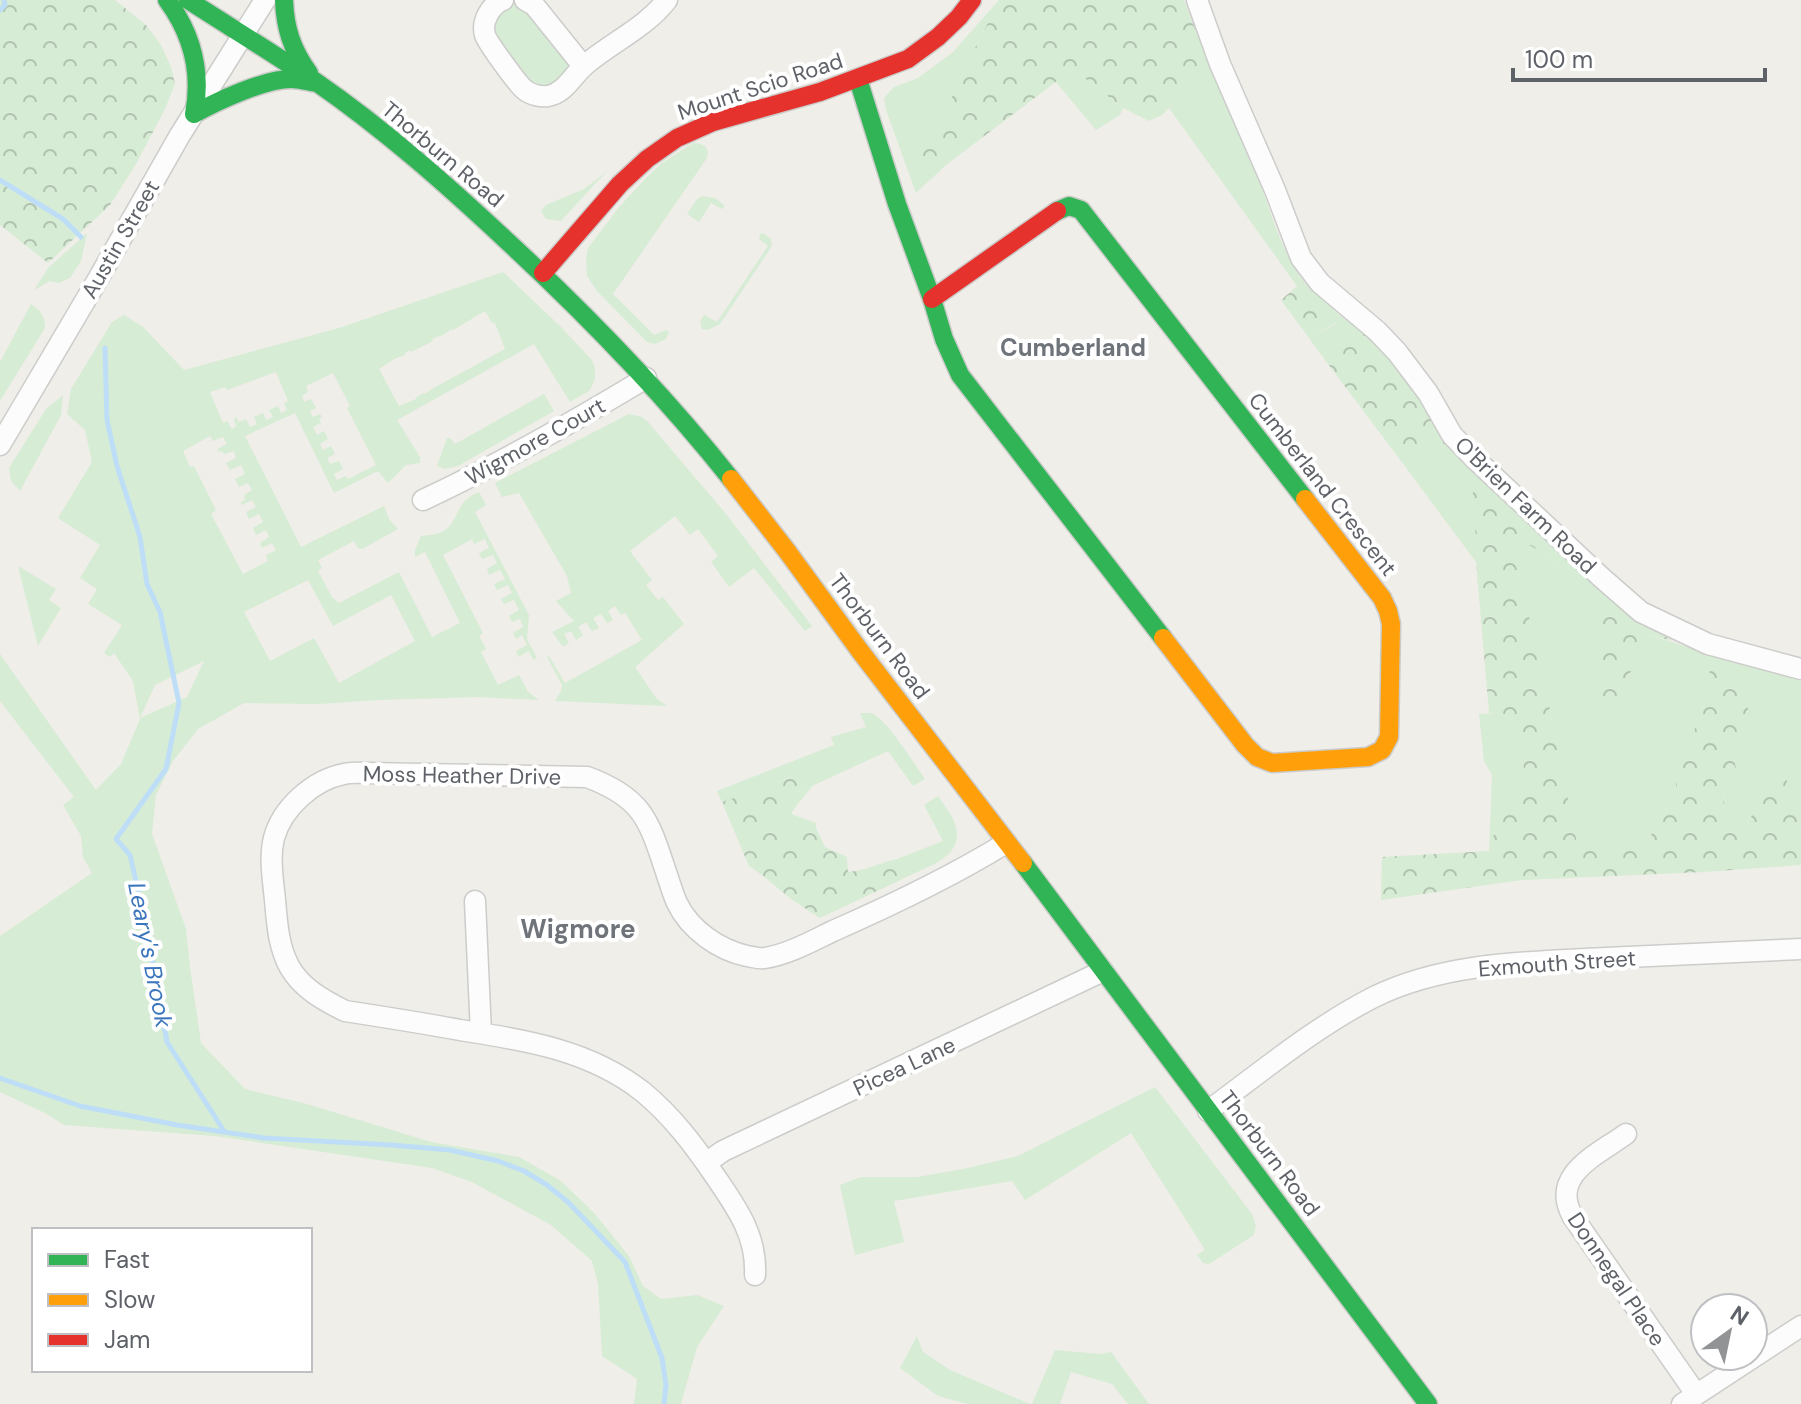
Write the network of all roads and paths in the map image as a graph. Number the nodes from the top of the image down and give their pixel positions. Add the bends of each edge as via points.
1 (167, 0) edge
2 (188, 0) edge
3 (265, 0) edge
4 (284, 0) edge
5 (503, 0) edge
6 (525, 0) edge
7 (667, 0) edge
8 (972, 0) edge
9 (1197, 0) edge
10 (243, 35) junction
11 (583, 66) junction
12 (858, 79) junction
13 (317, 83) junction
14 (194, 114) junction
15 (543, 273) junction
16 (932, 299) junction
17 (646, 378) junction
18 (0, 443) edge
19 (423, 500) dead end
20 (1801, 669) edge
21 (1006, 843) junction
22 (475, 901) dead end
23 (1801, 949) edge
24 (1103, 971) junction
25 (481, 1033) junction
26 (1208, 1111) junction
27 (1626, 1134) dead end
28 (706, 1163) junction
29 (755, 1275) dead end
30 (1801, 1326) edge
31 (1689, 1399) edge
32 (1428, 1404) edge

1 - 14 street via 192,49 198,84
2 - 10 street, Thorburn Road
3 - 10 street, Austin Street
4 - 13 street via 295,54
5 - 11 street via 489,11 485,36 523,89 549,96
6 - 11 street
7 - 11 street
8 - 12 street, Mount Scio Road via 938,37 908,59
9 - 20 street, O'Brien Farm Road via 1301,258 1320,283 1397,352 1452,435 1641,612 1708,644
10 - 13 street, Thorburn Road
10 - 14 street, Austin Street
12 - 15 street, Mount Scio Road via 713,122 677,138 620,184
12 - 16 street, Cumberland Crescent
13 - 14 street via 290,79 260,86
13 - 15 street, Thorburn Road via 425,166
14 - 18 street, Austin Street
15 - 17 street, Thorburn Road
16 - 16 street, Cumberland Crescent via 1054,212 1069,206 1081,210 1382,598 1391,624 1387,748 1368,757 1272,763 1253,754 968,387 950,355
17 - 19 street, Wigmore Court
17 - 21 street, Thorburn Road via 751,505
21 - 24 street, Thorburn Road
21 - 25 street, Moss Heather Drive via 878,911 763,959 711,942 692,925 677,904 651,826 640,809 609,785 587,777 343,774 300,797 284,817 271,860 279,939 289,966 305,987 345,1011
22 - 25 street
23 - 26 street, Exmouth Street via 1517,962 1418,981 1332,1022
24 - 26 street, Thorburn Road
24 - 28 street, Picea Lane
25 - 28 street, Moss Heather Drive via 541,1044 615,1073 667,1115
26 - 32 street, Thorburn Road
27 - 31 street, Donnegal Place via 1574,1173 1566,1202
28 - 29 street, Moss Heather Drive via 745,1222 754,1247
30 - 31 street

